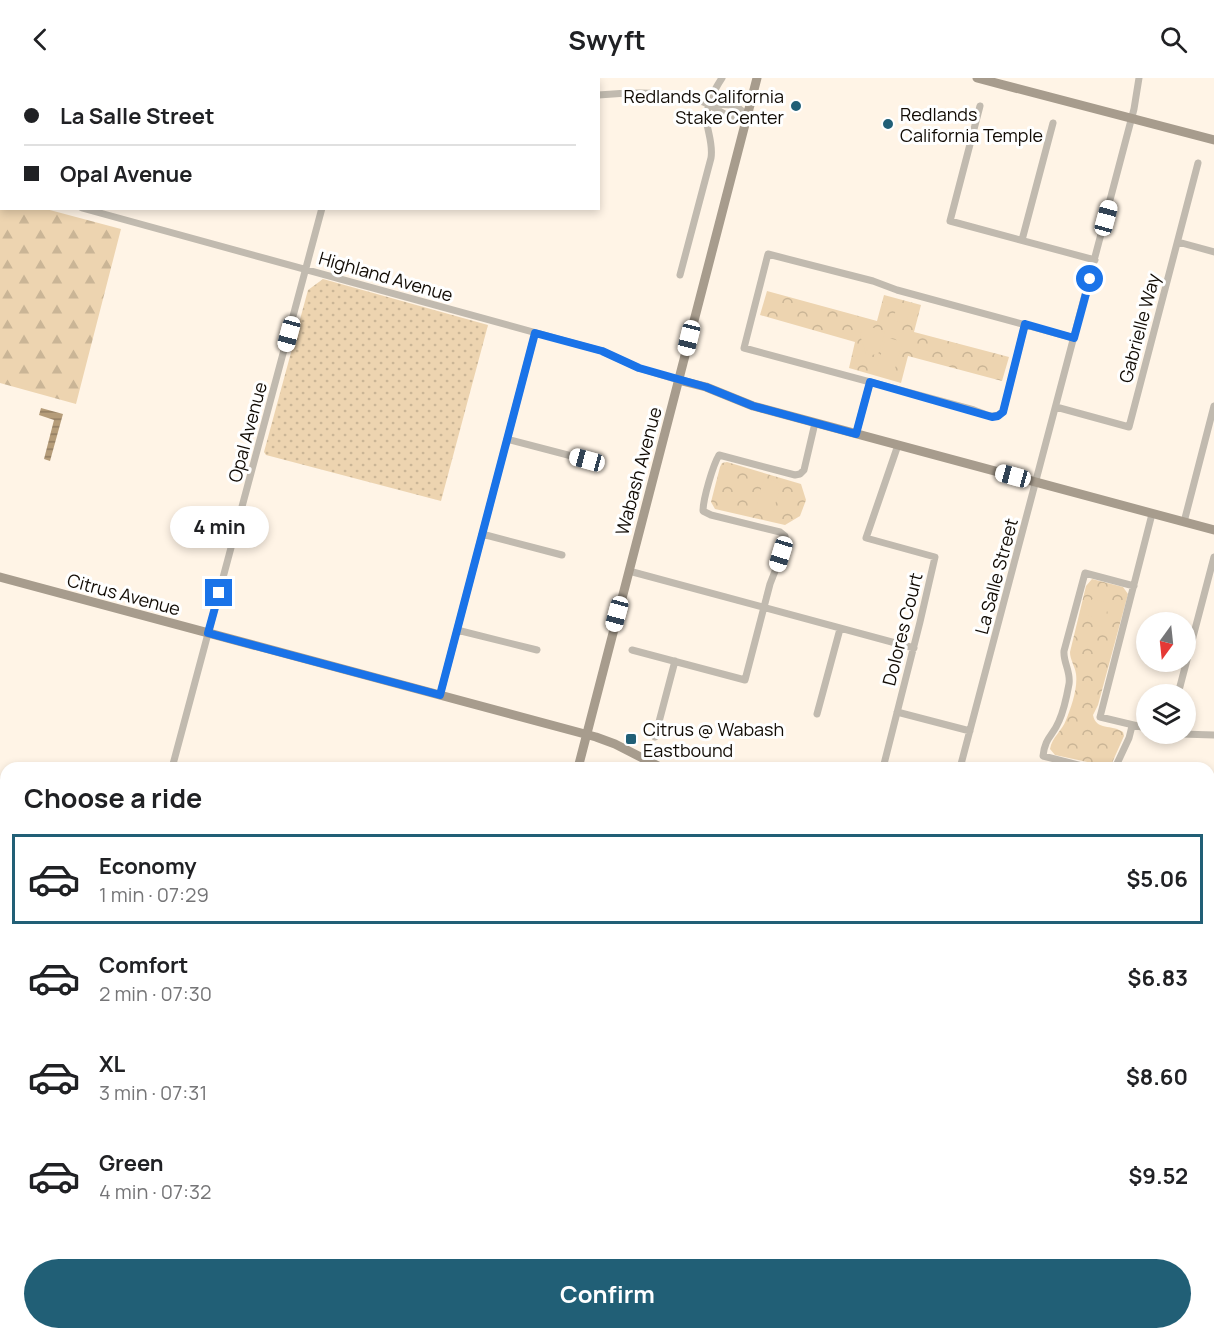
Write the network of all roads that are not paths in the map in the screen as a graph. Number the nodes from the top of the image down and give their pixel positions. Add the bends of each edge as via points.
1 (723, 78) edge
2 (757, 78) edge
3 (977, 78) edge
4 (1138, 78) edge
5 (600, 95) edge
6 (710, 105) junction
7 (980, 106) dead end
8 (747, 116) junction
9 (1132, 118) junction
10 (1053, 123) dead end
11 (1214, 140) edge
12 (1198, 163) dead end
13 (89, 210) edge
14 (321, 210) edge
15 (1022, 240) junction
16 (1178, 243) junction
17 (1214, 252) edge
18 (1095, 260) junction
19 (306, 269) junction
20 (680, 275) dead end
21 (1025, 324) junction
22 (535, 333) junction
23 (1074, 338) junction
24 (678, 380) junction
25 (870, 382) junction
26 (1214, 406) edge
27 (1056, 407) junction
28 (815, 423) junction
29 (856, 434) junction
30 (507, 439) junction
31 (898, 445) junction
32 (587, 460) dead end
33 (1036, 482) junction
34 (1152, 514) junction
35 (1184, 522) junction
36 (1214, 530) edge
37 (482, 534) junction
38 (562, 555) dead end
39 (1214, 557) edge
40 (629, 571) junction
41 (0, 577) edge
42 (1134, 586) junction
43 (764, 609) junction
44 (840, 629) junction
45 (457, 630) junction
46 (208, 633) junction
47 (914, 648) junction
48 (537, 650) dead end
49 (632, 650) dead end
50 (675, 661) junction
51 (1181, 684) edge
52 (440, 695) junction
53 (897, 712) junction
54 (817, 714) dead end
55 (1132, 726) junction
56 (1136, 727) edge
57 (970, 731) junction
58 (1196, 734) edge
59 (587, 735) junction
60 (1214, 735) edge
61 (655, 738) dead end
62 (174, 762) edge
63 (580, 762) edge
64 (650, 762) edge
65 (884, 762) edge
66 (962, 762) edge
67 (1066, 762) edge
68 (1118, 762) edge

1 - 6 street
2 - 8 street, Wabash Avenue
3 - 9 street
4 - 9 street, La Salle Street
5 - 6 street via 657,94
6 - 8 street via 739,107
6 - 8 street via 724,116
6 - 20 street via 707,118 711,158
7 - 15 street via 950,221
8 - 24 street, Wabash Avenue
9 - 11 street
9 - 18 street, La Salle Street
10 - 15 street
12 - 16 street, Gabrielle Way
13 - 19 street, Highland Avenue
14 - 19 street, Opal Avenue
15 - 18 street
16 - 17 street
16 - 27 street, Gabrielle Way via 1129,427
18 - 23 street, La Salle Street
19 - 22 street, Highland Avenue
19 - 46 street, Opal Avenue
21 - 23 street
21 - 25 street via 1003,412 998,416
21 - 25 street via 768,254 744,348
22 - 24 street, Highland Avenue via 602,351
22 - 30 street
23 - 27 street, La Salle Street
24 - 28 street
24 - 40 street, Wabash Avenue
25 - 29 street
26 - 35 street
27 - 33 street, La Salle Street
28 - 29 street
28 - 43 street via 800,474 719,455 703,503 703,511 711,515 785,536
29 - 31 street
30 - 32 street
30 - 37 street
31 - 33 street
31 - 47 street, Dolores Court via 866,538 935,557
33 - 34 street
33 - 57 street, La Salle Street
34 - 35 street
34 - 42 street
35 - 36 street
37 - 38 street
37 - 45 street
39 - 51 street
40 - 43 street
40 - 59 street, Wabash Avenue
41 - 46 street, Citrus Avenue
42 - 55 street via 1100,717
42 - 67 street via 1084,573 1064,651 1070,683 1059,722 1048,736 1043,756
43 - 44 street
43 - 50 street via 746,680
44 - 47 street
44 - 54 street
45 - 48 street
45 - 52 street
46 - 52 street, Citrus Avenue
46 - 62 street, Opal Avenue
47 - 53 street, Dolores Court
49 - 50 street
50 - 61 street
52 - 59 street, Citrus Avenue
53 - 57 street
53 - 65 street, Dolores Court
55 - 56 street
55 - 68 street
57 - 66 street, La Salle Street
58 - 60 street
59 - 63 street, Wabash Avenue
59 - 64 street, Citrus Avenue

